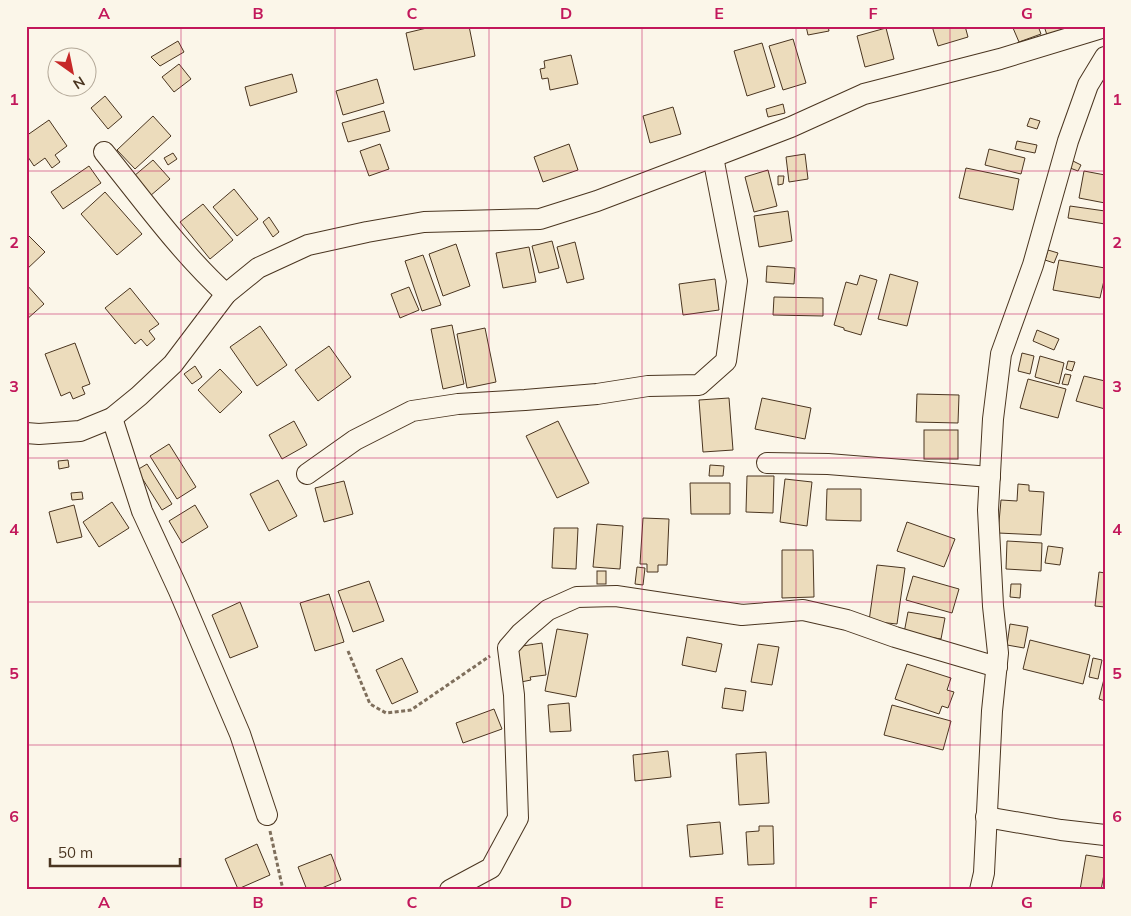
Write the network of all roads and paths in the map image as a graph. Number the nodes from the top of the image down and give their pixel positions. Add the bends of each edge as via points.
1 (1105, 26) edge
2 (1105, 57) edge
3 (104, 152) dead end
4 (713, 158) junction
5 (226, 294) junction
6 (112, 418) junction
7 (26, 433) edge
8 (767, 463) dead end
9 (306, 474) dead end
10 (990, 477) junction
11 (517, 637) junction
12 (348, 651) dead end
13 (997, 667) junction
14 (267, 815) joint
15 (986, 817) junction
16 (1105, 835) edge
17 (283, 890) edge
18 (450, 890) edge
19 (980, 890) edge

1 - 4 street via 1000,60 864,94
2 - 10 street via 1088,86 1068,141 1033,264 1001,354
3 - 5 street via 205,275
4 - 5 street via 540,219 424,222 308,245 258,268
4 - 9 street via 737,282 726,361 699,385 648,386 598,394 458,404 412,411 354,440
5 - 6 street via 173,364
6 - 7 street via 80,431
6 - 14 street via 142,511 240,734
8 - 10 street via 828,464
10 - 13 street via 988,510
11 - 12 path via 411,710 386,714 370,704
11 - 13 street via 548,610 577,597 616,596 742,615 802,610 847,620
11 - 18 street via 508,648 514,695 518,818 491,868
13 - 15 street
14 - 17 path
15 - 16 street
15 - 19 street via 984,873

